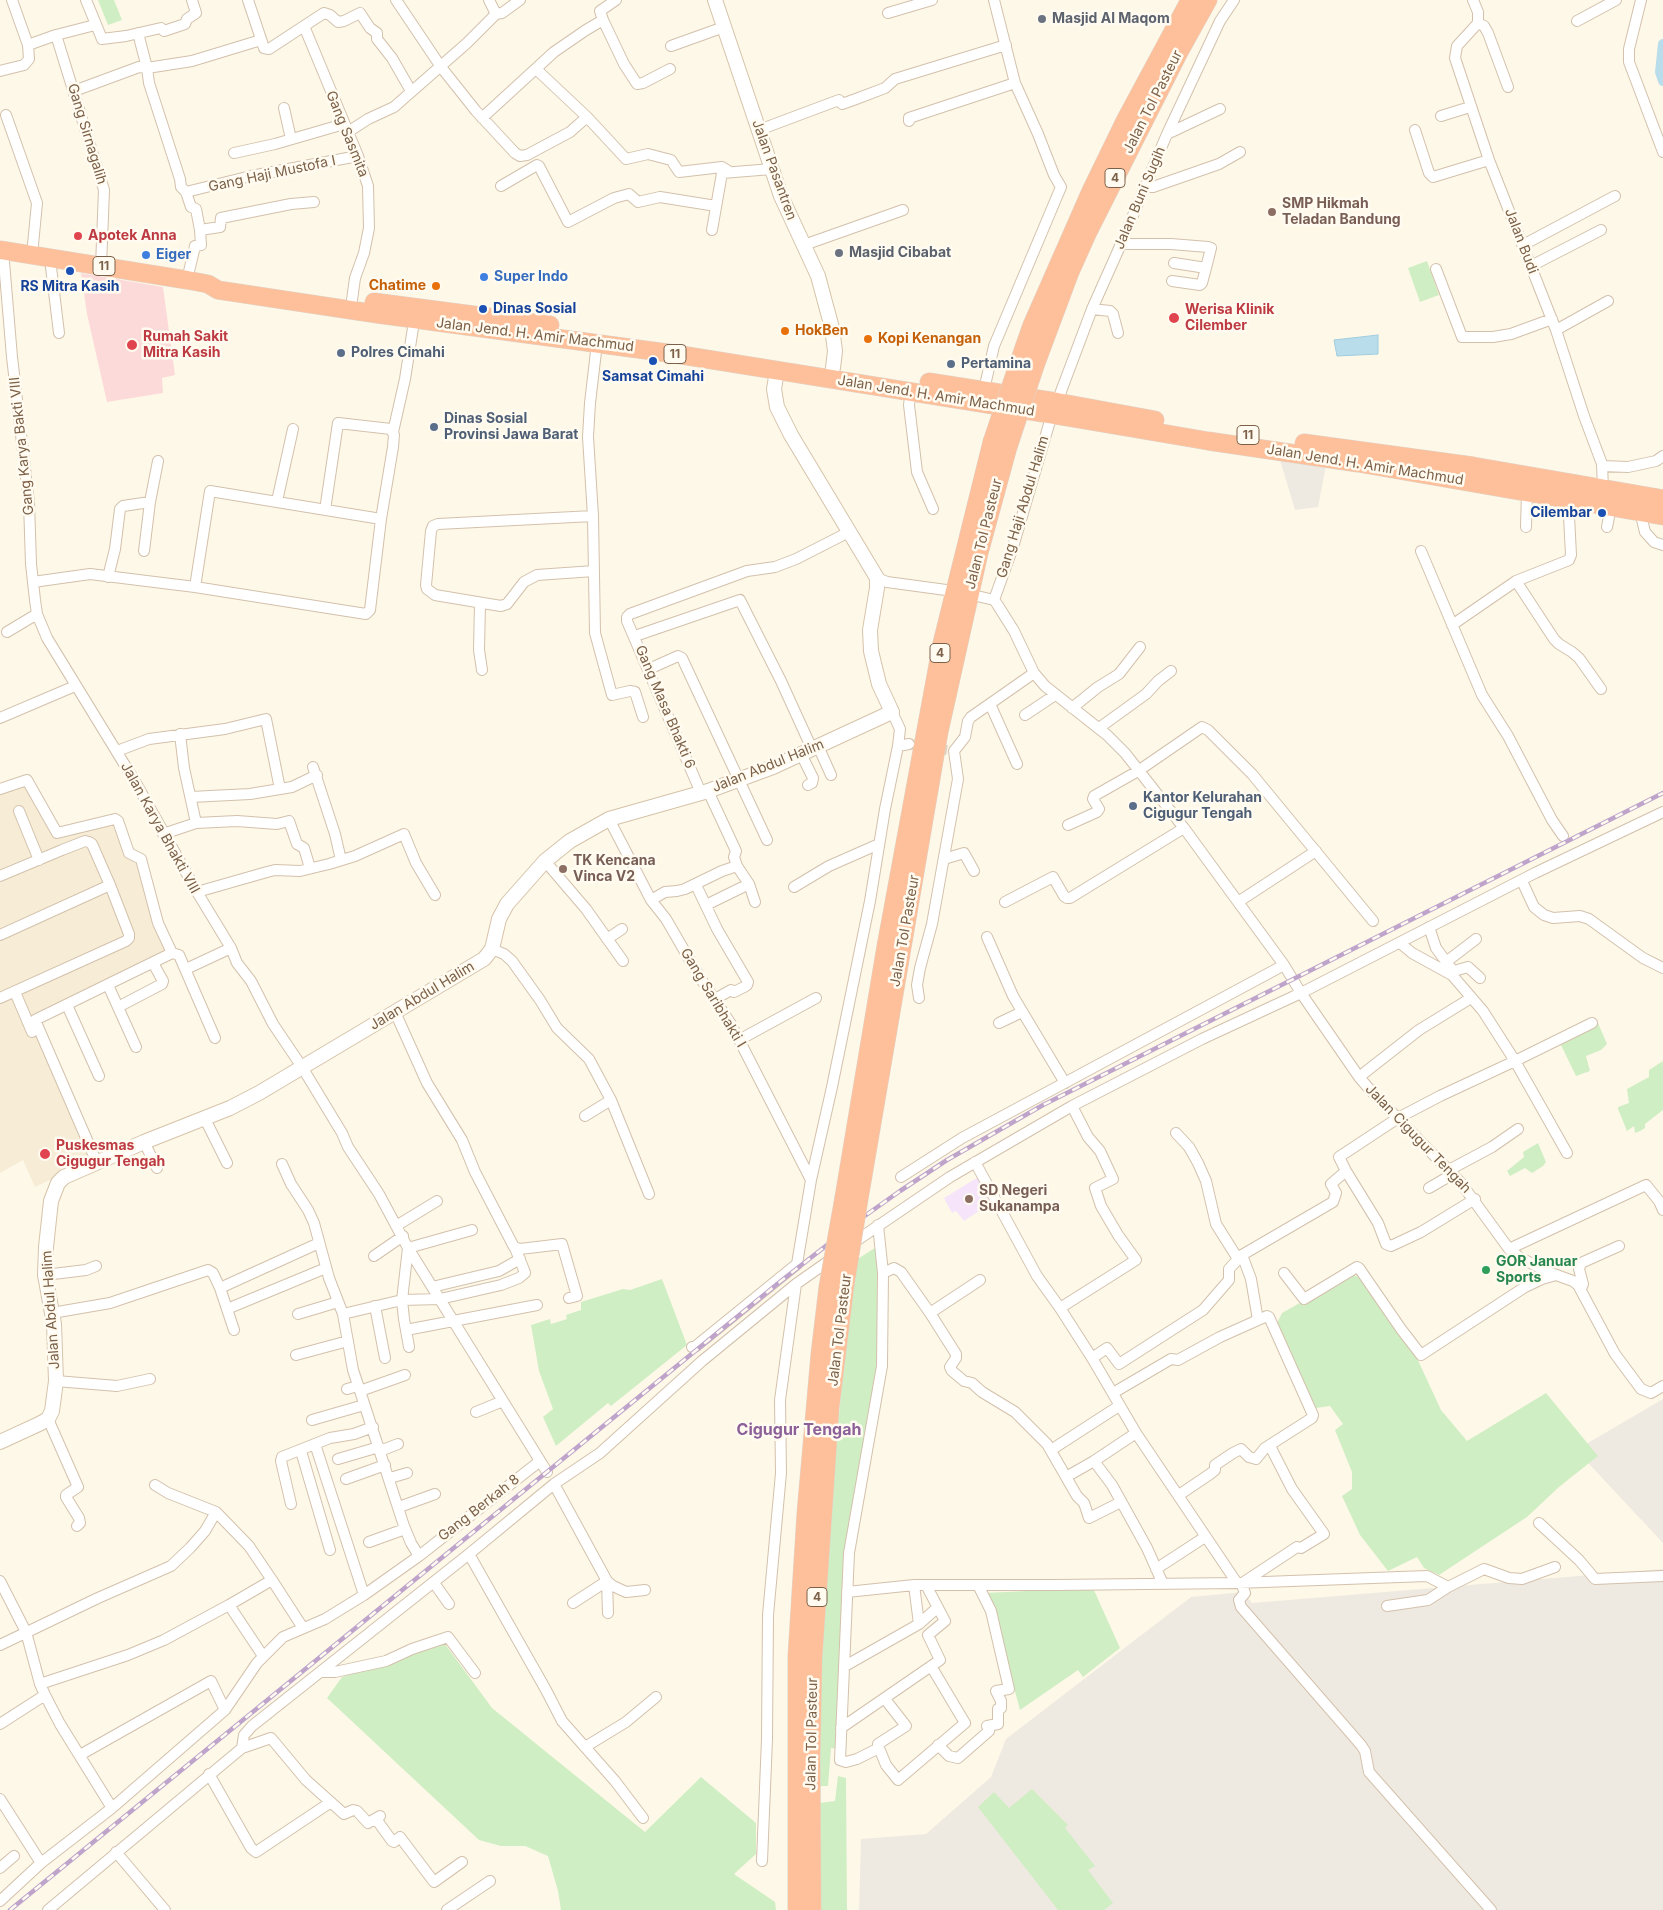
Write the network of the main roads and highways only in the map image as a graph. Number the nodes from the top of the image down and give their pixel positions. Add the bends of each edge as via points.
1 (1190, 0) edge
2 (1208, 0) edge
3 (1, 250) edge
4 (208, 284) junction
5 (415, 313) junction
6 (1028, 362) junction
7 (1054, 408) junction
8 (1472, 474) junction
9 (1663, 499) edge
10 (1663, 516) edge
11 (836, 1286) junction
12 (797, 1910) edge
13 (812, 1910) edge

1 - 6 highway, Jalan Tol Pasteur / 4 via 1090,193 1032,325
2 - 6 highway, Jalan Tol Pasteur / 4 via 1173,62 1087,234
3 - 4 highway, Jalan Jend. H. Amir Machmud / 11
4 - 5 highway, Jalan Jend. H. Amir Machmud / 11 via 218,290
4 - 5 highway, Jalan Jend. H. Amir Machmud / 11 via 220,281 352,300
5 - 7 highway, Jalan Jend. H. Amir Machmud / 11 via 777,371 911,397
5 - 7 highway, Jalan Jend. H. Amir Machmud / 11 via 642,338 984,390
6 - 11 highway, Jalan Tol Pasteur / 4, bridge via 942,643 908,868
7 - 8 highway, Jalan Jend. H. Amir Machmud / 11 via 1208,441
8 - 9 highway, Jalan Jend. H. Amir Machmud / 11
8 - 10 highway, Jalan Jend. H. Amir Machmud / 11 via 1527,492
11 - 12 highway, Jalan Tol Pasteur / 4 via 820,1354 797,1656
11 - 13 highway, Jalan Tol Pasteur / 4 via 814,1658

